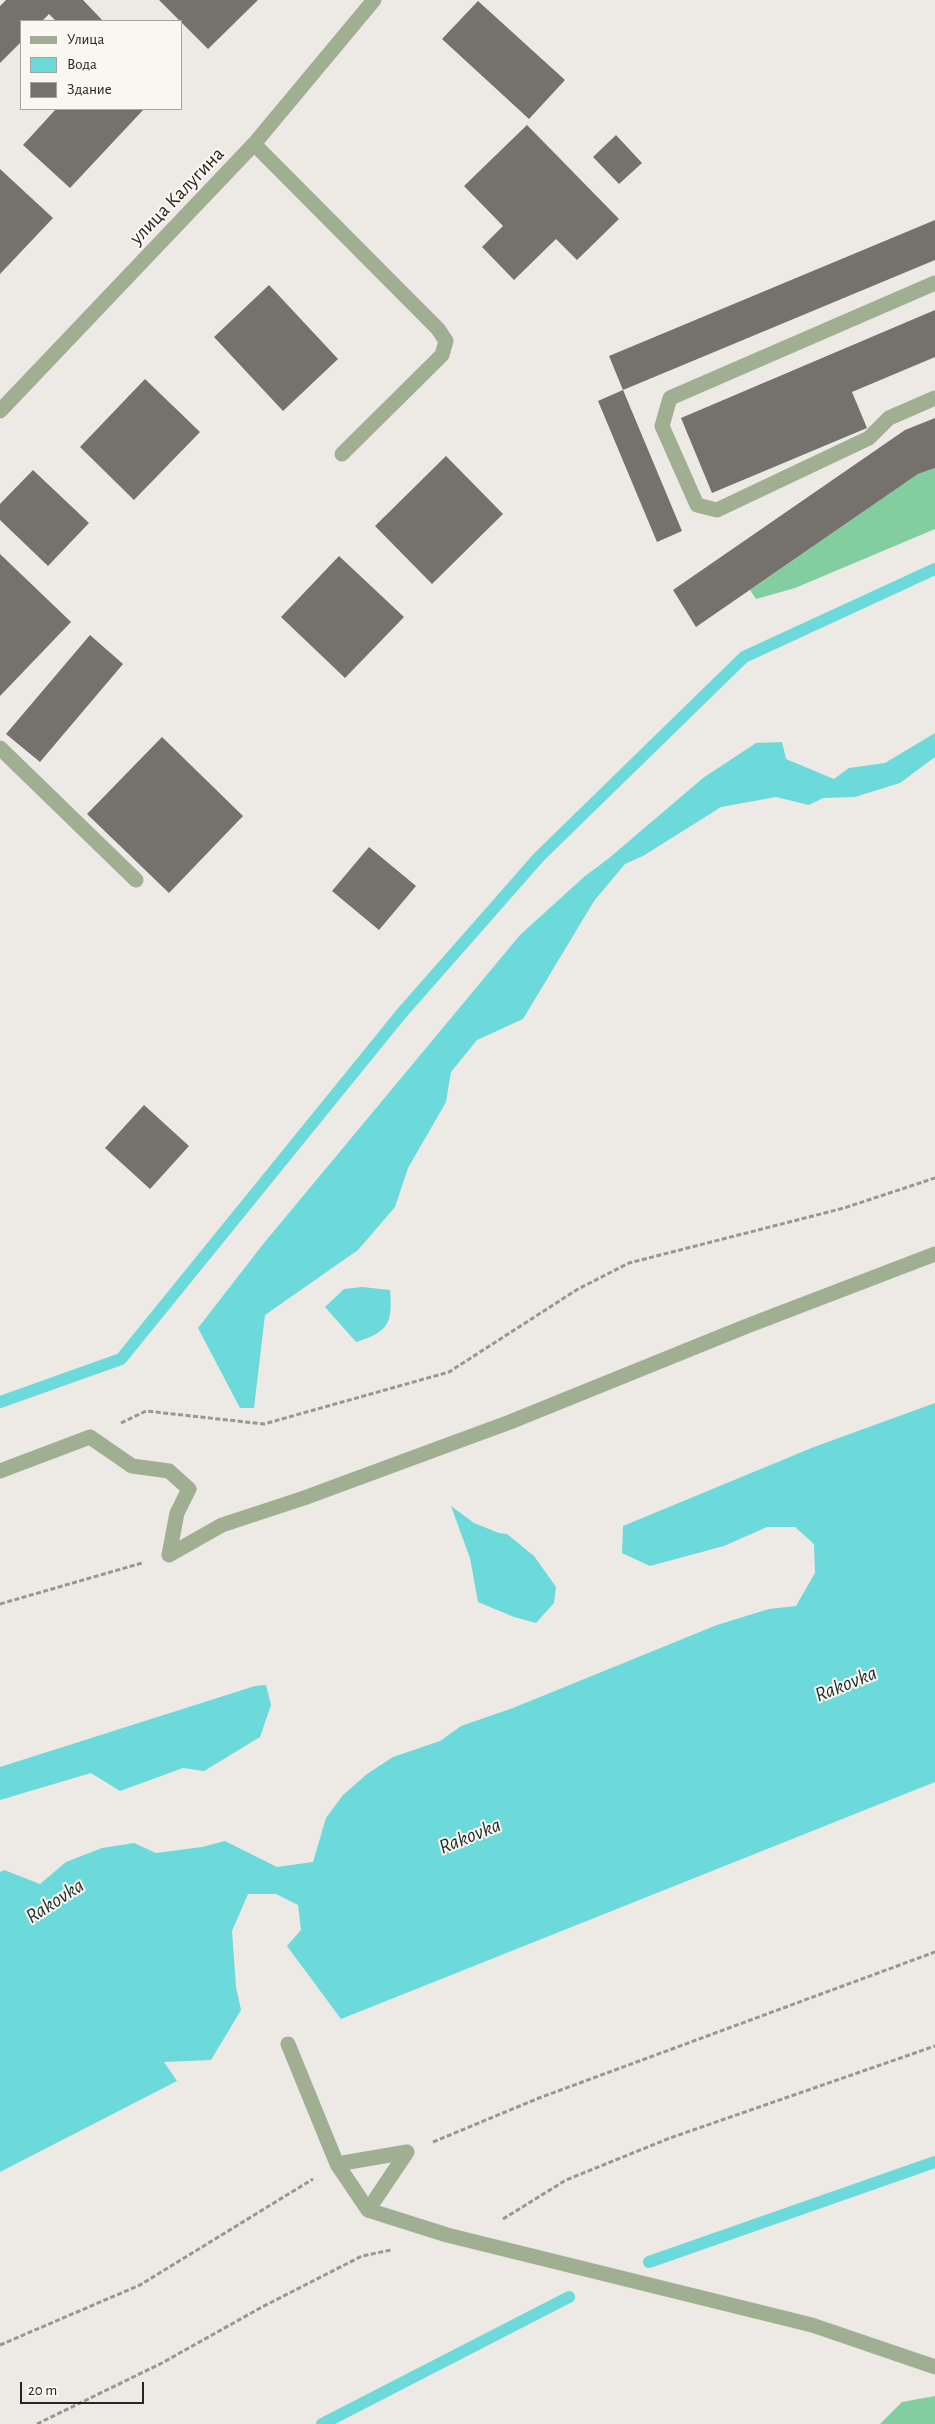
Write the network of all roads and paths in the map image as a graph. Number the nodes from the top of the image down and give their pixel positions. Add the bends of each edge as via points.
1 (374, 0) edge
2 (254, 144) junction
3 (935, 283) edge
4 (935, 398) edge
5 (0, 411) edge
6 (342, 454) dead end
7 (0, 748) edge
8 (136, 880) dead end
9 (935, 1178) edge
10 (935, 1254) edge
11 (90, 1438) junction
12 (0, 1471) edge
13 (169, 1555) junction
14 (0, 1604) edge
15 (935, 1952) edge
16 (288, 2044) dead end
17 (407, 2152) junction
18 (336, 2164) junction
19 (368, 2210) junction
20 (0, 2345) edge
21 (935, 2367) edge

1 - 2 street, улица Калугина
2 - 5 street, улица Калугина
2 - 6 street via 446,341 442,355
3 - 4 street via 670,398 662,426 697,505 717,510 869,438 889,418
7 - 8 street
9 - 11 path via 844,1208 629,1263 578,1289 449,1372 264,1424 146,1412
10 - 13 street via 510,1422 222,1525
11 - 12 street
11 - 13 street via 132,1466 169,1471 189,1489 177,1513
13 - 14 path
15 - 17 path via 539,2098
16 - 18 street
17 - 18 street
17 - 19 street
18 - 19 street
18 - 20 path via 140,2285
19 - 21 street via 447,2235 812,2325

